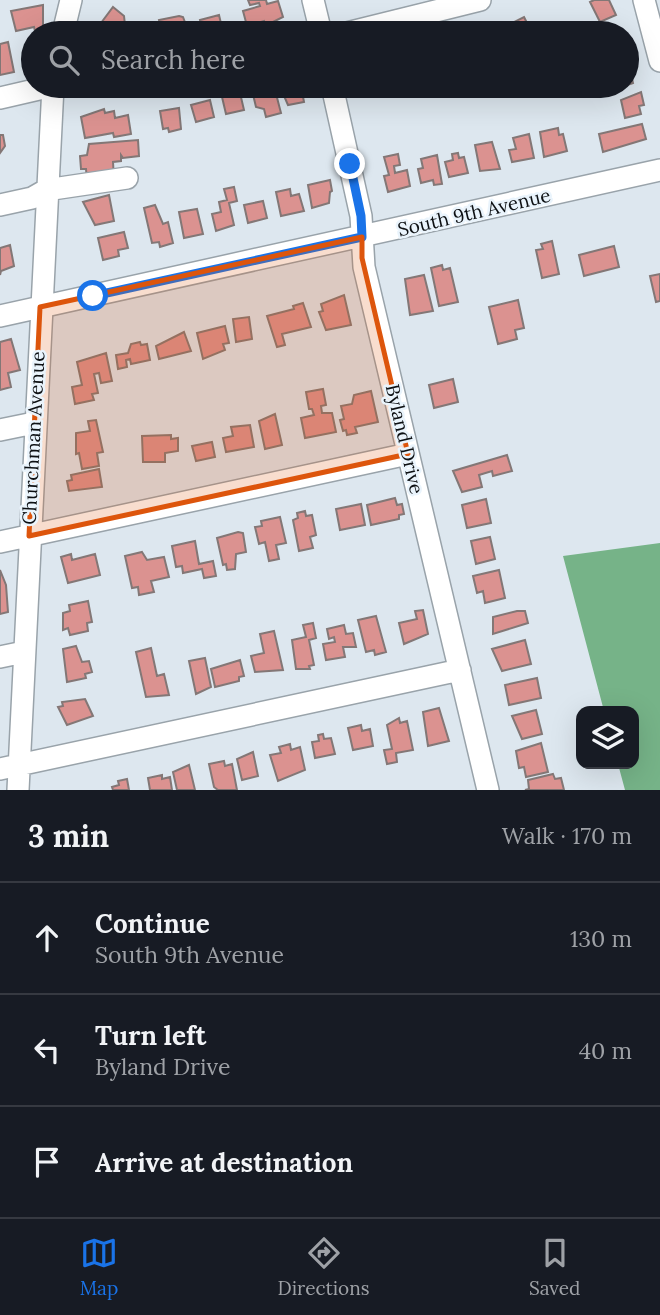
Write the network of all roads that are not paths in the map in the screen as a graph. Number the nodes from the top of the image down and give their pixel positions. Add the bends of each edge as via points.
1 (71, 0) edge
2 (313, 0) edge
3 (480, 0) edge
4 (644, 0) edge
5 (66, 21) edge
6 (318, 21) edge
7 (395, 21) edge
8 (660, 61) edge
9 (21, 93) edge
10 (0, 98) edge
11 (51, 98) edge
12 (335, 98) edge
13 (660, 170) edge
14 (127, 178) dead end
15 (46, 190) junction
16 (0, 205) edge
17 (362, 237) junction
18 (40, 307) junction
19 (0, 316) edge
20 (34, 423) junction
21 (0, 430) edge
22 (408, 454) junction
23 (29, 536) junction
24 (0, 542) edge
25 (24, 652) junction
26 (0, 657) edge
27 (460, 670) junction
28 (10, 767) edge
29 (18, 790) edge
30 (488, 790) edge

1 - 5 street
2 - 6 street
3 - 7 street
4 - 8 street
9 - 10 street
11 - 15 street, Churchman Avenue
12 - 17 street, Byland Drive
13 - 17 street, South 9th Avenue
14 - 15 street
15 - 16 street
15 - 18 street, Churchman Avenue
17 - 18 street, South 9th Avenue
17 - 22 street, Byland Drive via 362,258
18 - 19 street, South 9th Avenue
18 - 20 street, Churchman Avenue
20 - 21 street
20 - 23 street, Churchman Avenue
22 - 23 street
22 - 27 street, Byland Drive
23 - 24 street
23 - 25 street, Churchman Avenue
25 - 26 street
25 - 28 street, Churchman Avenue
27 - 28 street
27 - 30 street, Byland Drive
28 - 29 street, Churchman Avenue

